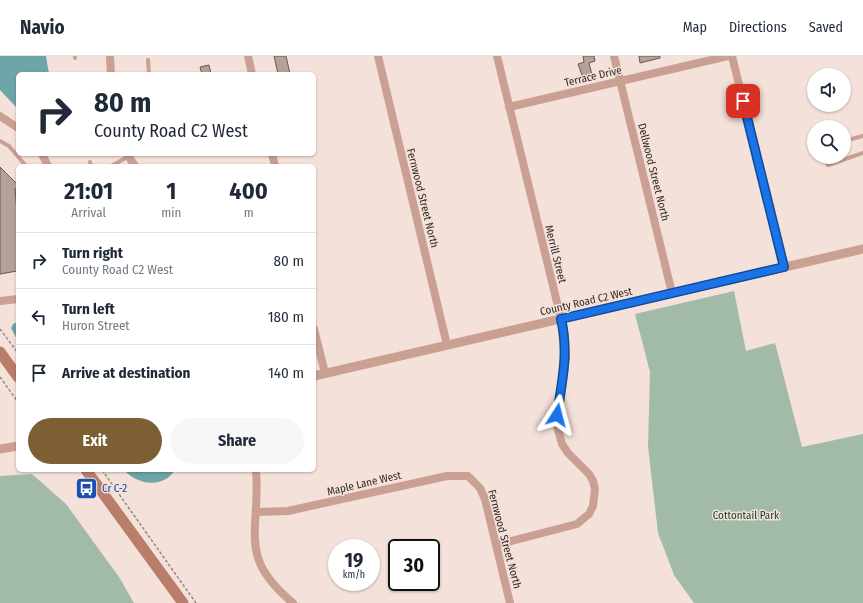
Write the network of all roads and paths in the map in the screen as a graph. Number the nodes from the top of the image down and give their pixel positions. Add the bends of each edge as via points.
1 (110, 56) edge
2 (248, 56) edge
3 (378, 56) edge
4 (497, 56) edge
5 (614, 56) edge
6 (728, 56) edge
7 (732, 56) edge
8 (148, 60) dead end
9 (111, 72) edge
10 (149, 72) edge
11 (252, 72) edge
12 (620, 81) junction
13 (509, 107) junction
14 (0, 116) edge
15 (16, 127) edge
16 (863, 136) edge
17 (851, 139) edge
18 (0, 140) edge
19 (16, 154) edge
20 (863, 154) edge
21 (18, 156) edge
22 (128, 156) edge
23 (851, 158) edge
24 (24, 164) edge
25 (114, 164) edge
26 (863, 249) edge
27 (784, 267) junction
28 (672, 293) junction
29 (16, 299) edge
30 (0, 301) edge
31 (561, 319) junction
32 (0, 328) edge
33 (316, 337) edge
34 (447, 345) junction
35 (16, 351) edge
36 (0, 352) edge
37 (16, 374) edge
38 (325, 374) junction
39 (0, 376) edge
40 (316, 376) edge
41 (16, 399) edge
42 (16, 446) edge
43 (0, 450) edge
44 (87, 472) edge
45 (103, 472) edge
46 (256, 472) edge
47 (475, 482) joint
48 (256, 512) junction
49 (496, 545) junction
50 (183, 603) edge
51 (196, 603) edge
52 (293, 603) edge
53 (510, 603) edge

1 - 9 street
2 - 11 street
3 - 34 street, Fernwood Street North
4 - 13 street, Merrill Street
5 - 12 street, Dellwood Street North
6 - 12 street, Terrace Drive
7 - 27 street
8 - 10 lane
12 - 13 street, Terrace Drive
12 - 28 street, Dellwood Street North
13 - 31 street, Merrill Street
14 - 15 street
16 - 17 lane
18 - 19 lane
20 - 23 lane
21 - 24 lane
22 - 25 lane
26 - 27 street, County Road C2 West
27 - 28 street, County Road C2 West
28 - 31 street, County Road C2 West
29 - 30 street
31 - 34 street, County Road C2 West
31 - 49 street, Merrill Street via 566,357 557,426 562,444 593,481 593,506 589,514 577,524
32 - 35 path
33 - 38 street
34 - 38 street, County Road C2 West
36 - 37 main road
38 - 40 street, County Road C2 West
39 - 41 path
42 - 43 street
44 - 50 main road
45 - 51 path
46 - 48 street
47 - 48 street, Maple Lane West via 468,476 447,476 288,511
47 - 49 street, Fernwood Street North via 485,499
48 - 52 street via 255,549 259,562 272,584
49 - 53 street, Fernwood Street North

